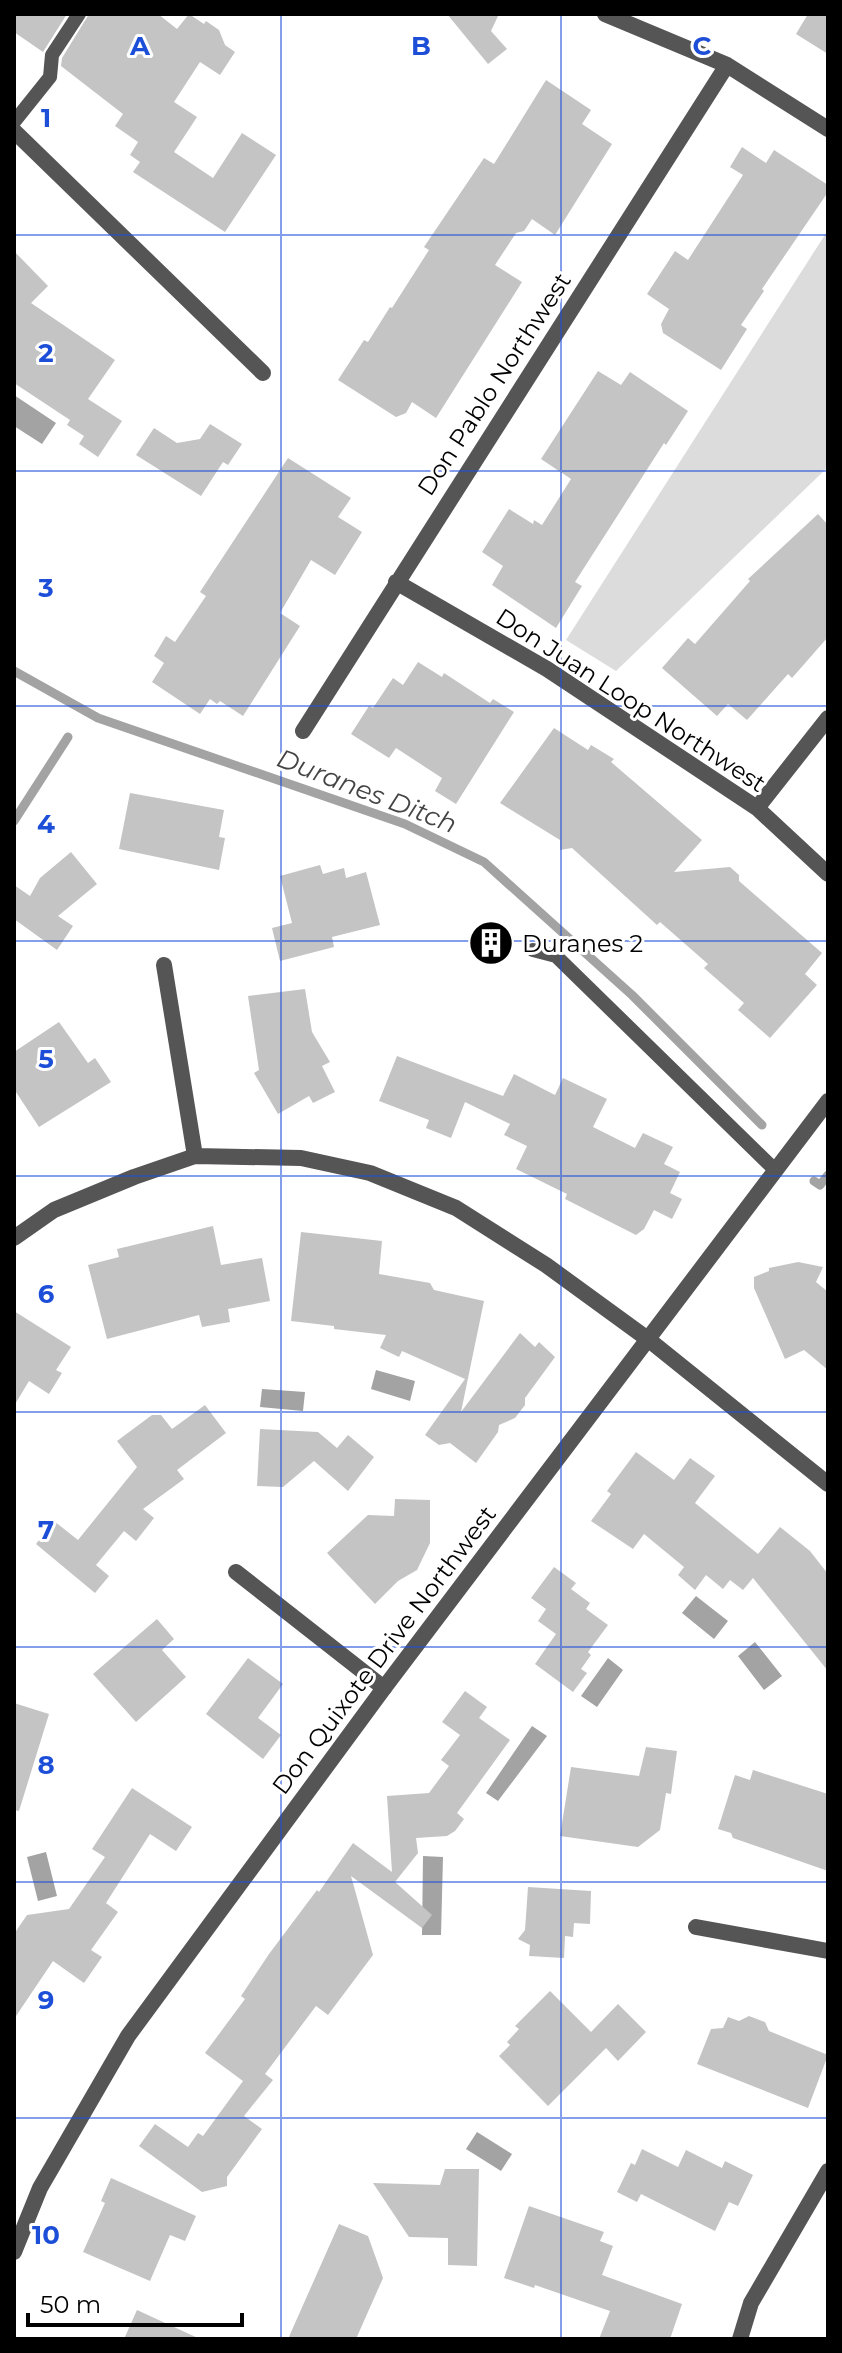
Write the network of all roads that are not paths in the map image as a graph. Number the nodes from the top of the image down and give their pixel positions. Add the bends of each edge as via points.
1 (79, 14) edge
2 (605, 14) edge
3 (727, 65) junction
4 (14, 122) edge
5 (828, 129) edge
6 (14, 131) edge
7 (263, 373) dead end
8 (396, 582) junction
9 (828, 718) edge
10 (303, 731) dead end
11 (757, 808) junction
12 (828, 874) edge
13 (533, 950) dead end
14 (164, 965) dead end
15 (828, 1101) edge
16 (195, 1156) junction
17 (775, 1170) junction
18 (14, 1238) edge
19 (649, 1340) junction
20 (828, 1484) edge
21 (236, 1572) dead end
22 (384, 1688) junction
23 (696, 1927) dead end
24 (828, 1951) edge
25 (828, 2171) edge
26 (14, 2252) edge
27 (740, 2339) edge

1 - 4 lane via 52,55 50,77
2 - 3 street
3 - 5 street
3 - 8 street, Don Pablo Northwest
6 - 7 street
8 - 10 street, Don Pablo Northwest
8 - 11 street, Don Juan Loop Northwest via 547,669
9 - 11 street
11 - 12 street, Don Juan Loop Northwest
13 - 17 lane via 556,956
14 - 16 street
15 - 17 street, Don Quixote Drive Northwest
16 - 18 street via 54,1210
16 - 19 street via 301,1158 370,1173 456,1208
17 - 19 street, Don Quixote Drive Northwest
19 - 20 street
19 - 22 street, Don Quixote Drive Northwest
21 - 22 street
22 - 26 street, Don Quixote Drive Northwest via 128,2036 40,2188
23 - 24 street
25 - 27 street via 751,2303

